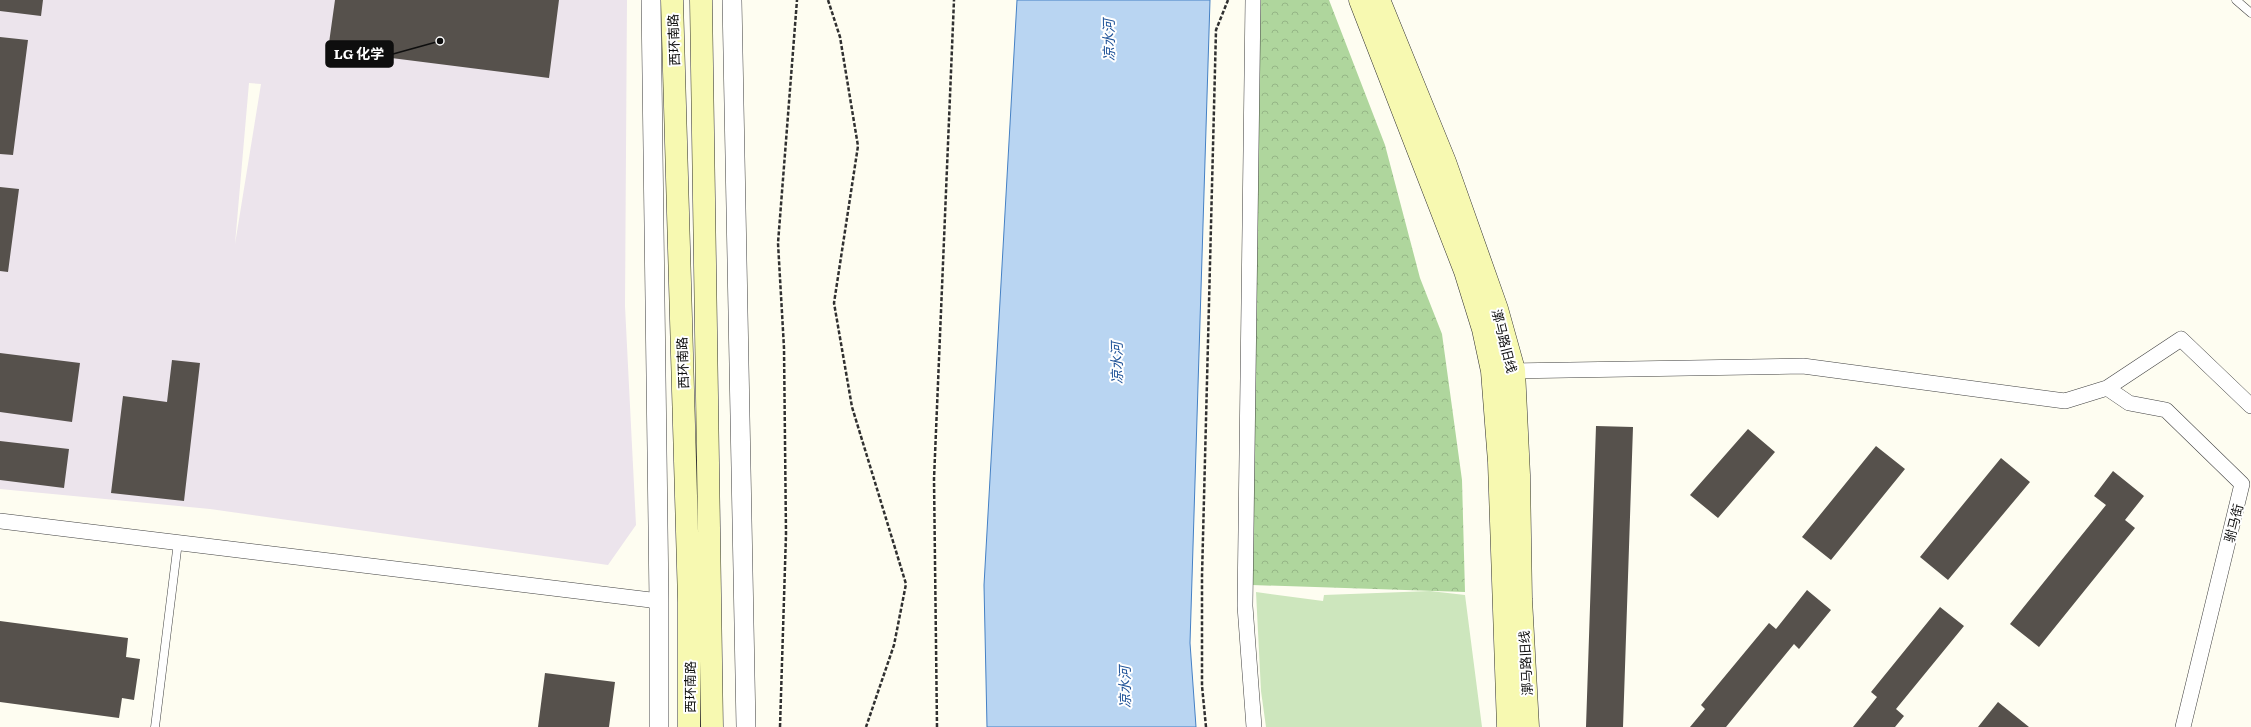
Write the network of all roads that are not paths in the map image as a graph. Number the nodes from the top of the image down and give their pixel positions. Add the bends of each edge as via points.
1 (651, 0) edge
2 (672, 0) edge
3 (701, 0) edge
4 (732, 0) edge
5 (1253, 0) edge
6 (1360, 0) edge
7 (1379, 0) edge
8 (2236, 0) edge
9 (2251, 12) edge
10 (680, 292) junction
11 (656, 367) junction
12 (1514, 370) junction
13 (1492, 371) junction
14 (2107, 388) junction
15 (2251, 406) edge
16 (0, 521) edge
17 (178, 542) junction
18 (659, 601) junction
19 (155, 727) edge
20 (659, 727) edge
21 (689, 727) edge
22 (712, 727) edge
23 (746, 727) edge
24 (1254, 727) edge
25 (1508, 727) edge
26 (1528, 727) edge
27 (2183, 727) edge

1 - 11 street
2 - 10 main road, 西环南路
3 - 22 main road, 西环南路
4 - 23 street
5 - 24 street via 1245,606
6 - 13 main road, 漷马路旧线 via 1465,271 1483,329
7 - 12 main road, 漷马路旧线 via 1445,162 1497,309
8 - 9 lane
10 - 11 street
10 - 21 main road, 西环南路 via 689,602
11 - 18 street
12 - 13 street
12 - 14 street via 1803,366 2065,401
12 - 26 main road, 漷马路旧线
13 - 25 main road, 漷马路旧线 via 1499,462
14 - 15 street via 2181,339
14 - 27 street, 驸马街 via 2129,403 2166,410 2242,484
16 - 17 street
17 - 18 street
17 - 19 lane
18 - 20 street

